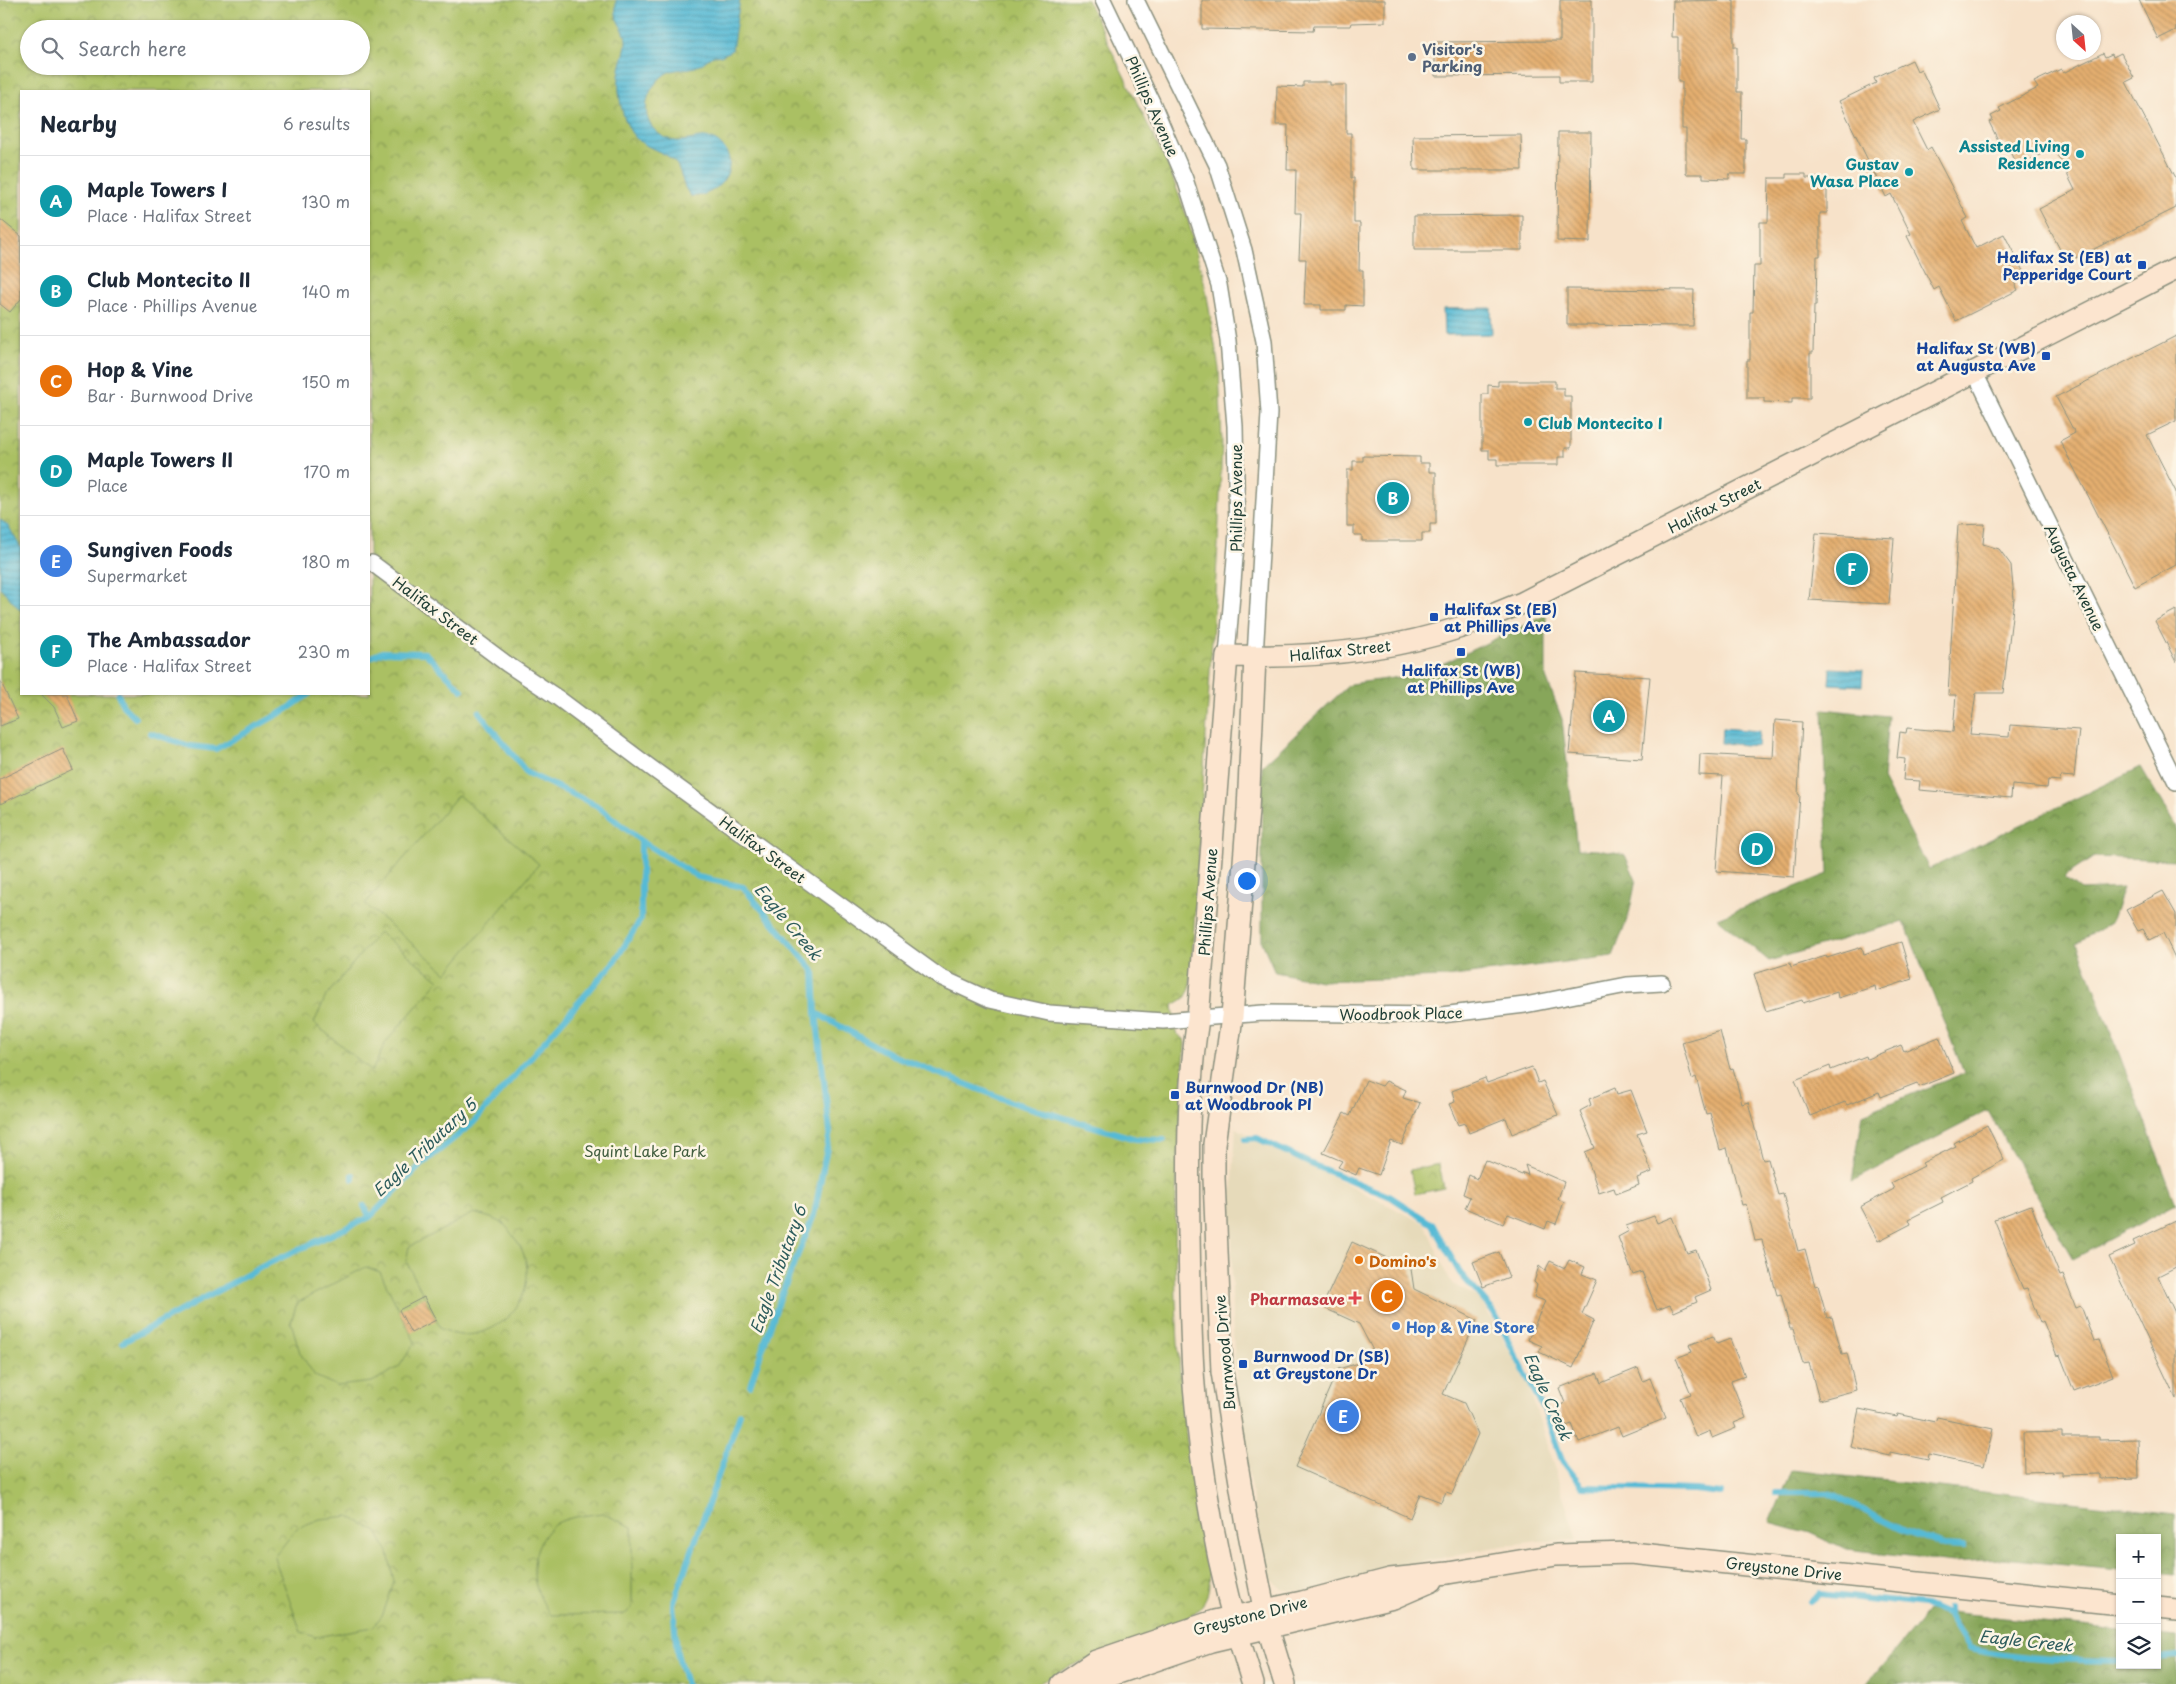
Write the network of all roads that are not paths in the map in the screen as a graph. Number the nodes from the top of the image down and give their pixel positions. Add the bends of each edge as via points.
1 (1103, 0) edge
2 (1136, 0) edge
3 (2176, 269) edge
4 (1974, 372) junction
5 (372, 563) dead end
6 (1227, 656) junction
7 (1255, 657) junction
8 (2176, 782) edge
9 (1662, 983) dead end
10 (1232, 1017) junction
11 (1198, 1019) junction
12 (2116, 1604) edge
13 (2161, 1608) edge
14 (2176, 1610) edge
15 (1266, 1619) junction
16 (1234, 1626) junction
17 (1062, 1684) edge
18 (1086, 1684) edge
19 (1253, 1684) edge
20 (1285, 1684) edge

1 - 6 street, Phillips Avenue via 1185,179 1219,285 1228,341 1235,426 1237,532
2 - 7 street, Phillips Avenue via 1217,165 1244,250 1264,342 1269,413
3 - 4 street, Halifax Street
4 - 7 street, Halifax Street via 1522,603 1428,637 1382,647
4 - 8 street, Augusta Avenue
5 - 11 street, Halifax Street via 940,977 990,1000 1049,1013 1162,1022
6 - 7 street, Halifax Street
6 - 11 street, Phillips Avenue
7 - 10 street, Phillips Avenue via 1248,810
9 - 10 street, Woodbrook Place via 1628,985 1526,1005 1442,1015 1263,1014
10 - 11 street, Woodbrook Place
10 - 15 street, Burnwood Drive via 1214,1144 1222,1372
11 - 16 street, Burnwood Drive via 1189,1162 1194,1384 1203,1471
12 - 15 street, Greystone Drive via 1630,1553 1556,1556 1448,1574 1390,1579
13 - 14 street
15 - 16 street, Greystone Drive
15 - 20 street, Burnwood Drive
16 - 17 street, Greystone Drive via 1214,1621 1096,1661
16 - 18 street, Greystone Drive via 1211,1641
16 - 19 street, Burnwood Drive

